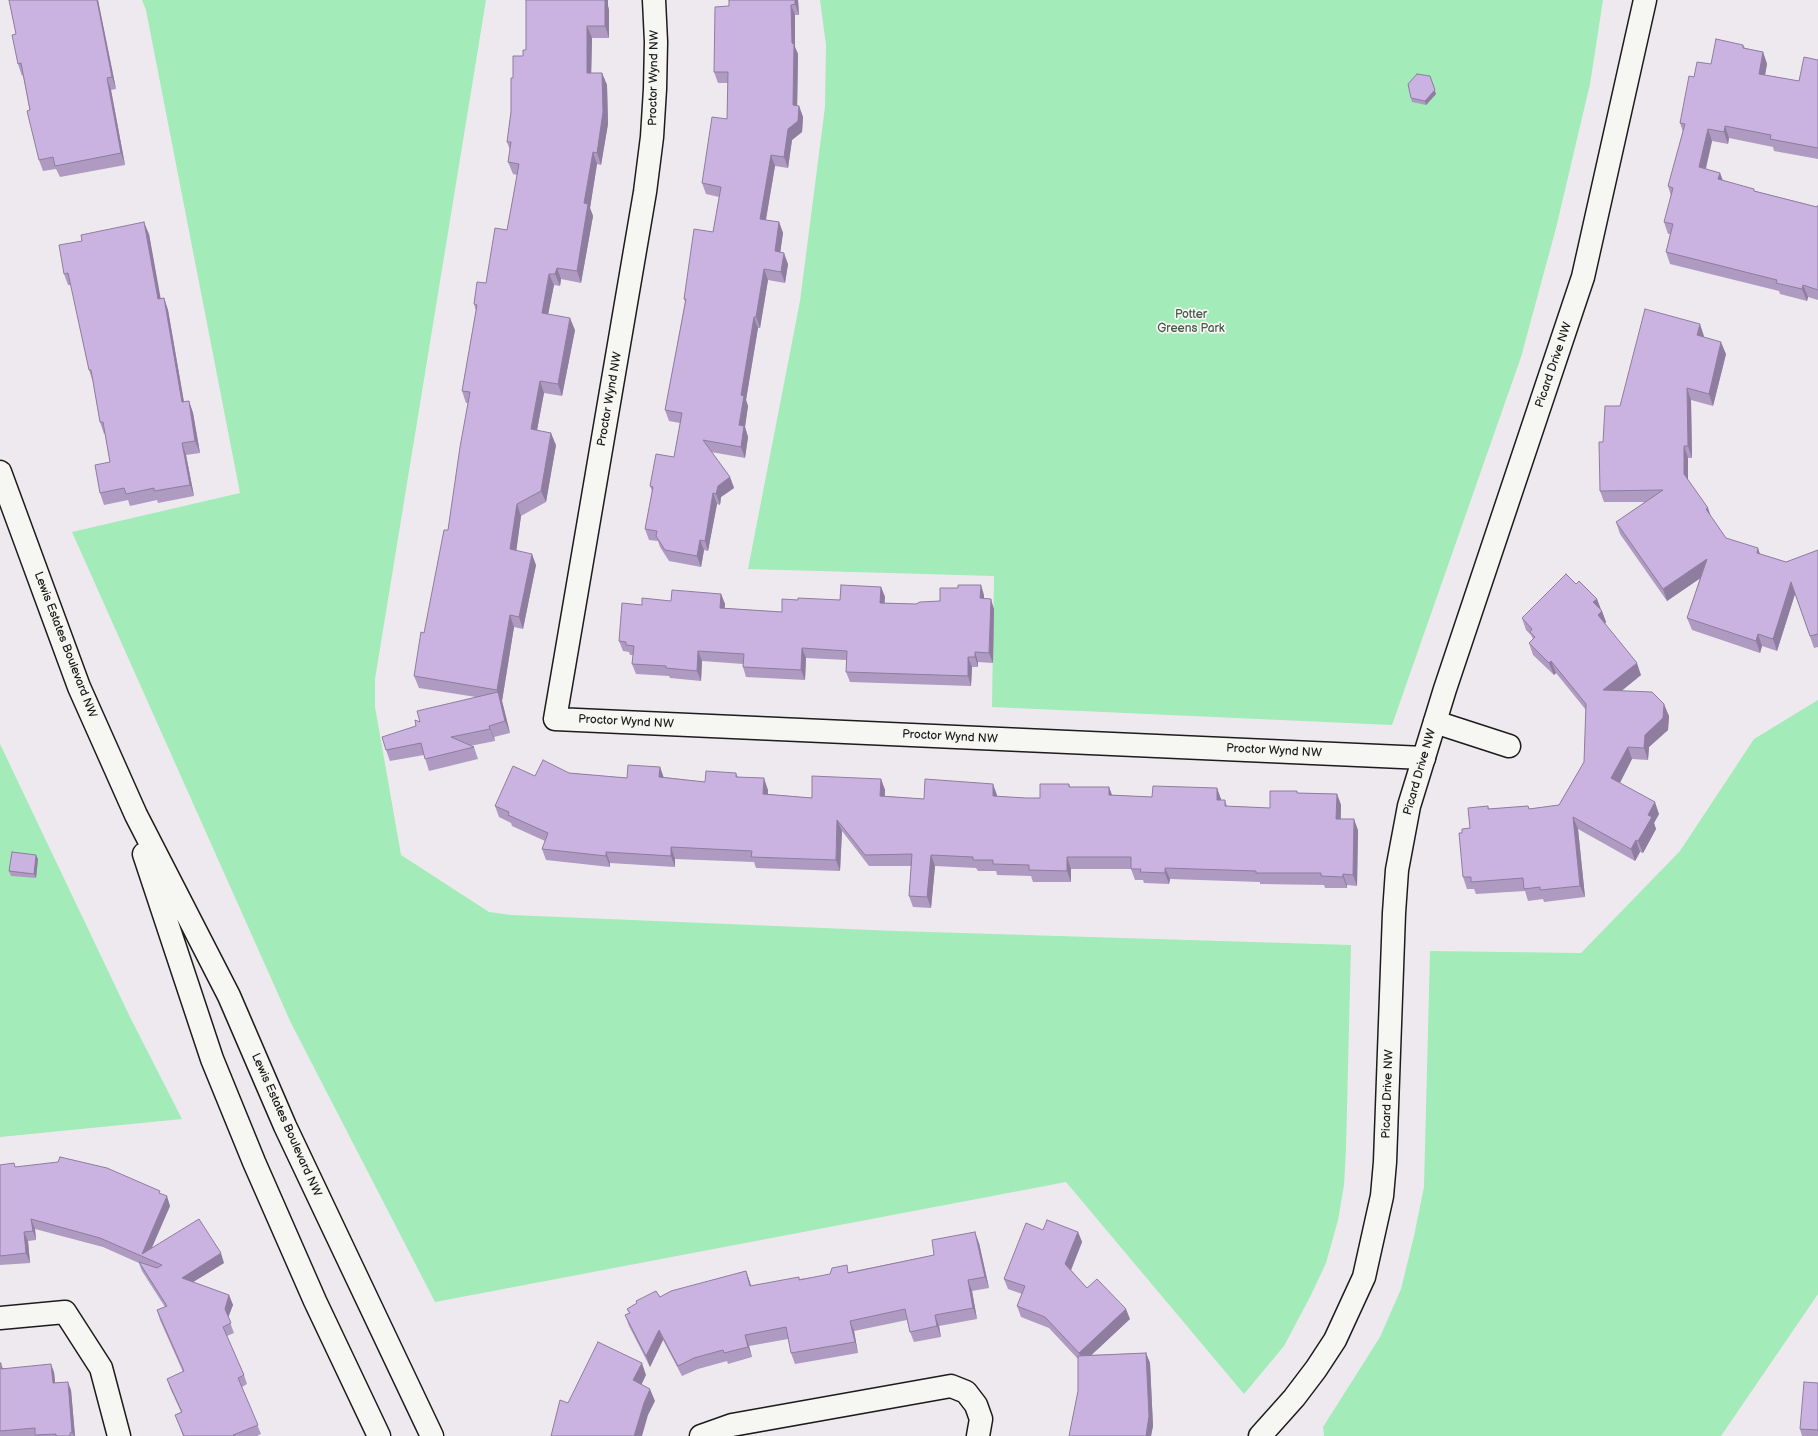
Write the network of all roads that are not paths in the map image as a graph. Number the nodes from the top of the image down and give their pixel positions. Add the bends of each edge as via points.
1 (654, 0) edge
2 (1645, 0) edge
3 (0, 472) edge
4 (1435, 722) junction
5 (1509, 746) dead end
6 (1424, 758) junction
7 (136, 816) junction
8 (0, 1318) edge
9 (119, 1436) edge
10 (379, 1436) edge
11 (432, 1436) edge
12 (701, 1436) edge
13 (978, 1436) edge
14 (1260, 1436) edge

1 - 6 street, Proctor Wynd NW via 655,89 645,192 555,719
2 - 4 street, Picard Drive NW via 1583,277
3 - 7 street, Lewis Estates Boulevard NW via 79,687
4 - 5 street, Picard Drive NW
4 - 6 street, Picard Drive NW
6 - 14 street, Picard Drive NW via 1409,806 1398,870 1391,963 1386,1162 1374,1240 1364,1277 1335,1340 1294,1398
7 - 10 street, Lewis Estates Boulevard NW via 140,840 212,1059 315,1301
7 - 11 street, Lewis Estates Boulevard NW via 229,996 285,1126
8 - 9 street via 65,1312 102,1368
12 - 13 street via 732,1425 951,1386 966,1392 976,1405 981,1419

